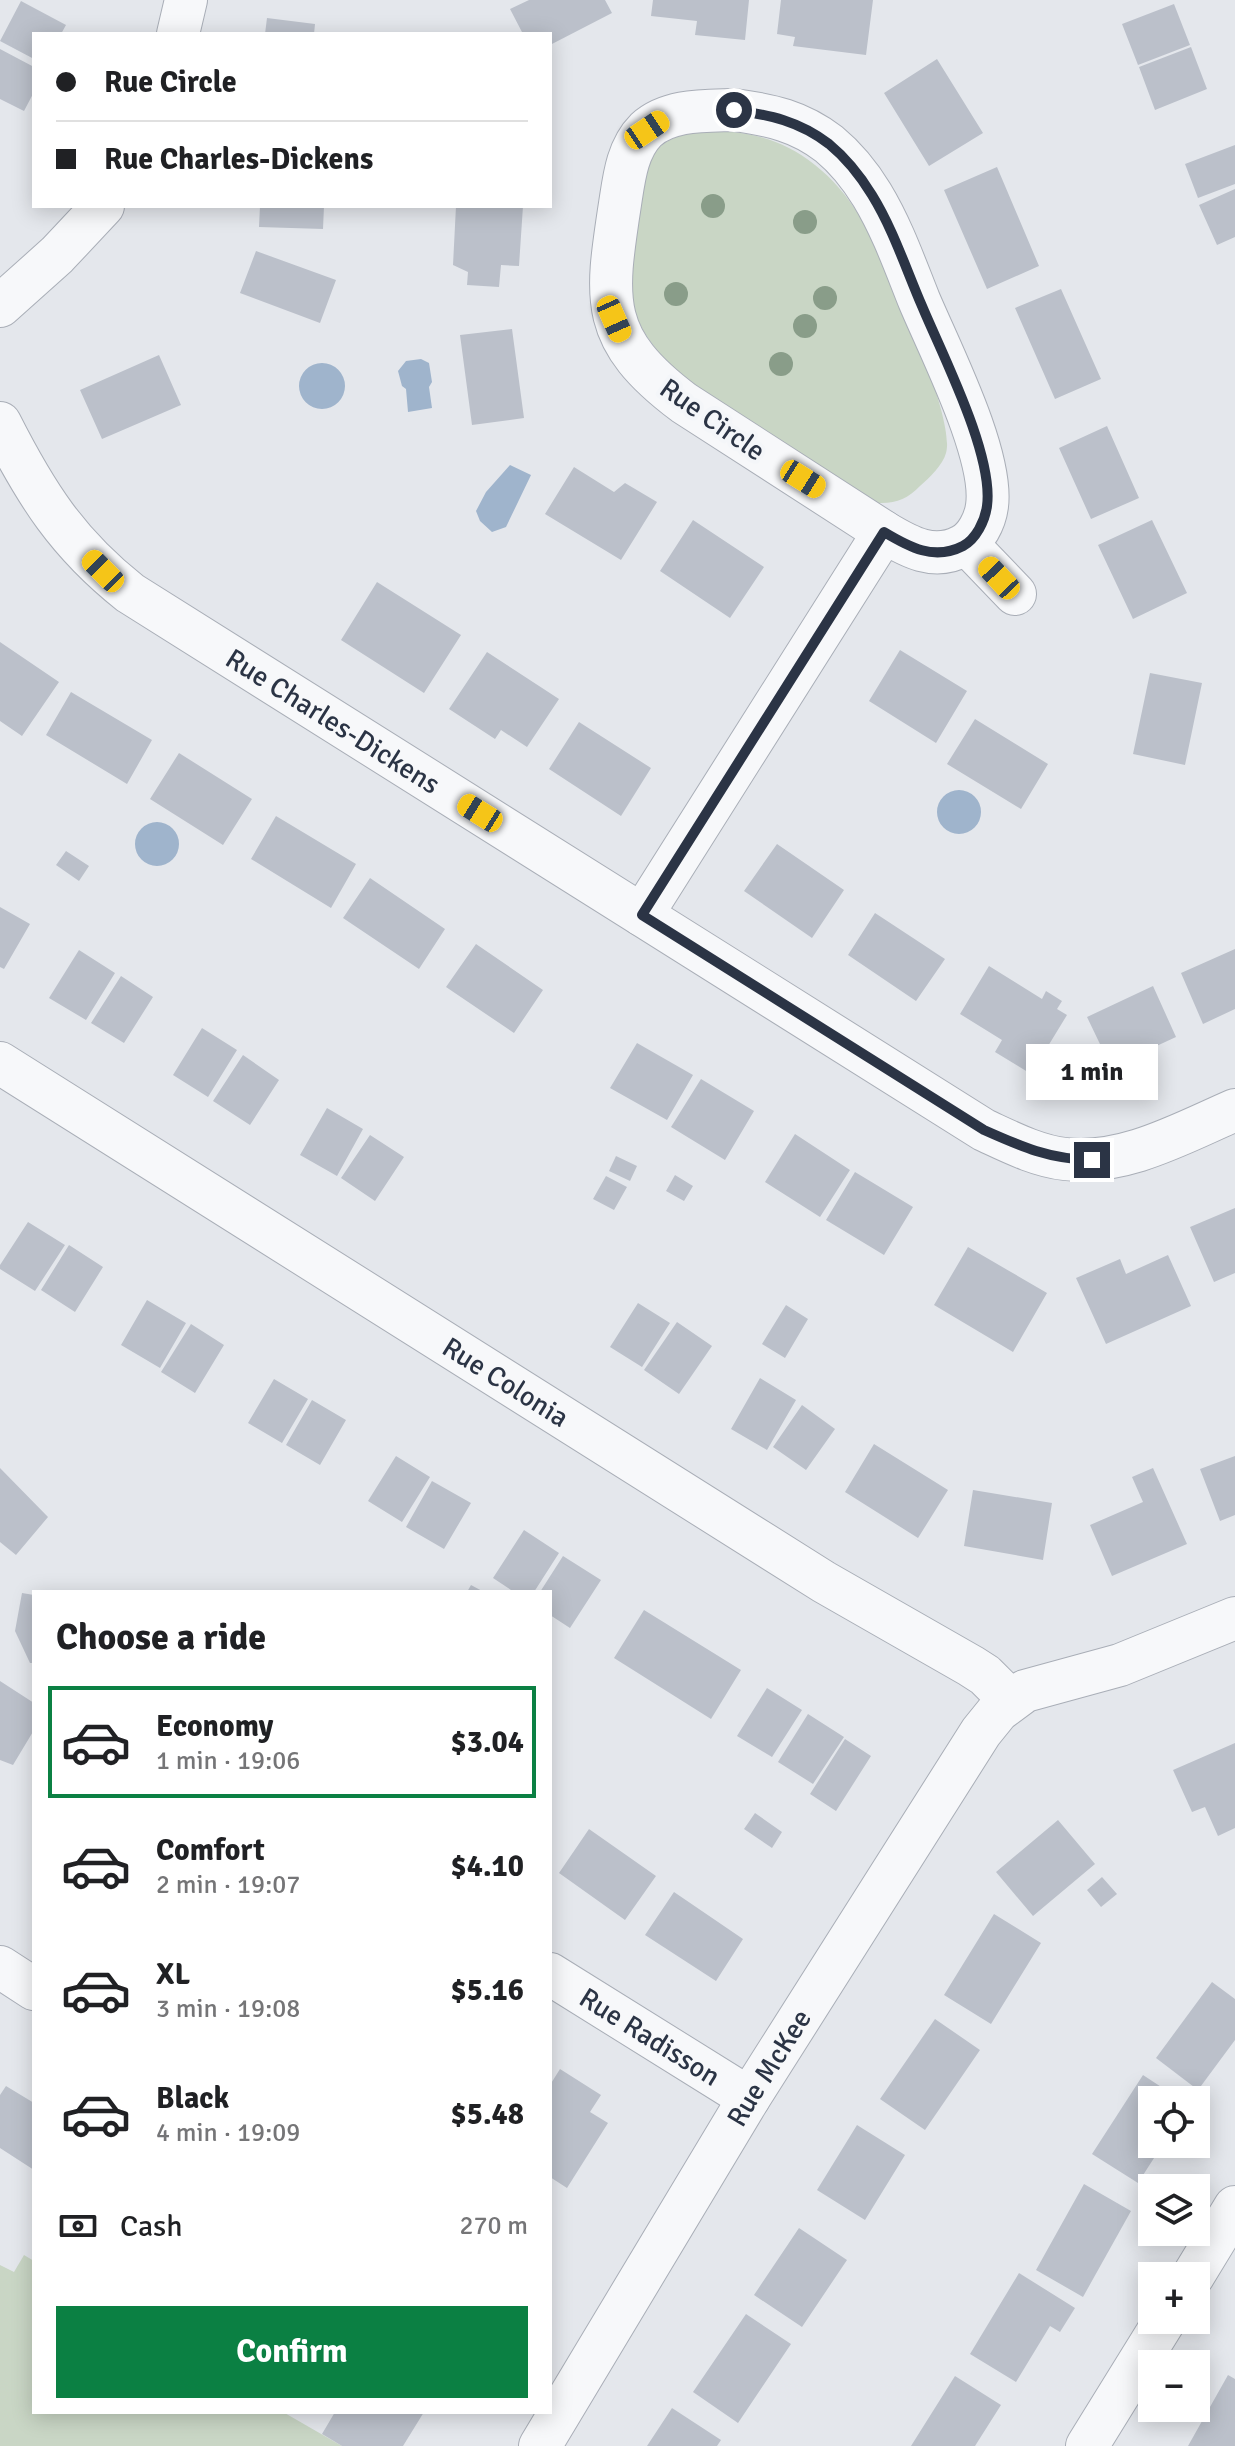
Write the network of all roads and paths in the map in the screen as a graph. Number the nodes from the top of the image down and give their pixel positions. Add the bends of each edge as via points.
1 (186, 0) edge
2 (178, 32) edge
3 (101, 208) edge
4 (0, 306) edge
5 (0, 423) edge
6 (884, 532) junction
7 (967, 544) junction
8 (1015, 594) dead end
9 (642, 915) junction
10 (0, 1063) edge
11 (1235, 1110) edge
12 (1235, 1618) edge
13 (1010, 1700) junction
14 (0, 1967) edge
15 (552, 1975) edge
16 (32, 1988) edge
17 (749, 2098) junction
18 (1235, 2207) edge
19 (1202, 2262) edge
20 (1156, 2334) edge
21 (540, 2446) edge
22 (1087, 2446) edge

1 - 2 street
3 - 4 street
5 - 9 street, Rue Charles-Dickens via 57,521 130,593
6 - 7 street, Rue Circle via 927,552 948,553
6 - 7 street, Rue Circle via 684,403 661,386 624,341 612,309 610,268 625,171 634,146 665,118 734,110 774,115 830,145 859,176 890,232 980,450 987,506 980,528
6 - 9 street
7 - 8 street
9 - 11 street, Rue Charles-Dickens via 984,1130 1025,1149 1064,1159 1126,1154
10 - 13 street, Rue Colonia via 824,1582 971,1666
12 - 13 street via 1120,1665 1025,1691
13 - 17 street, Rue McKee via 981,1732
14 - 16 street
15 - 17 street, Rue Radisson
17 - 21 street, Rue McKee
18 - 19 street
20 - 22 street

